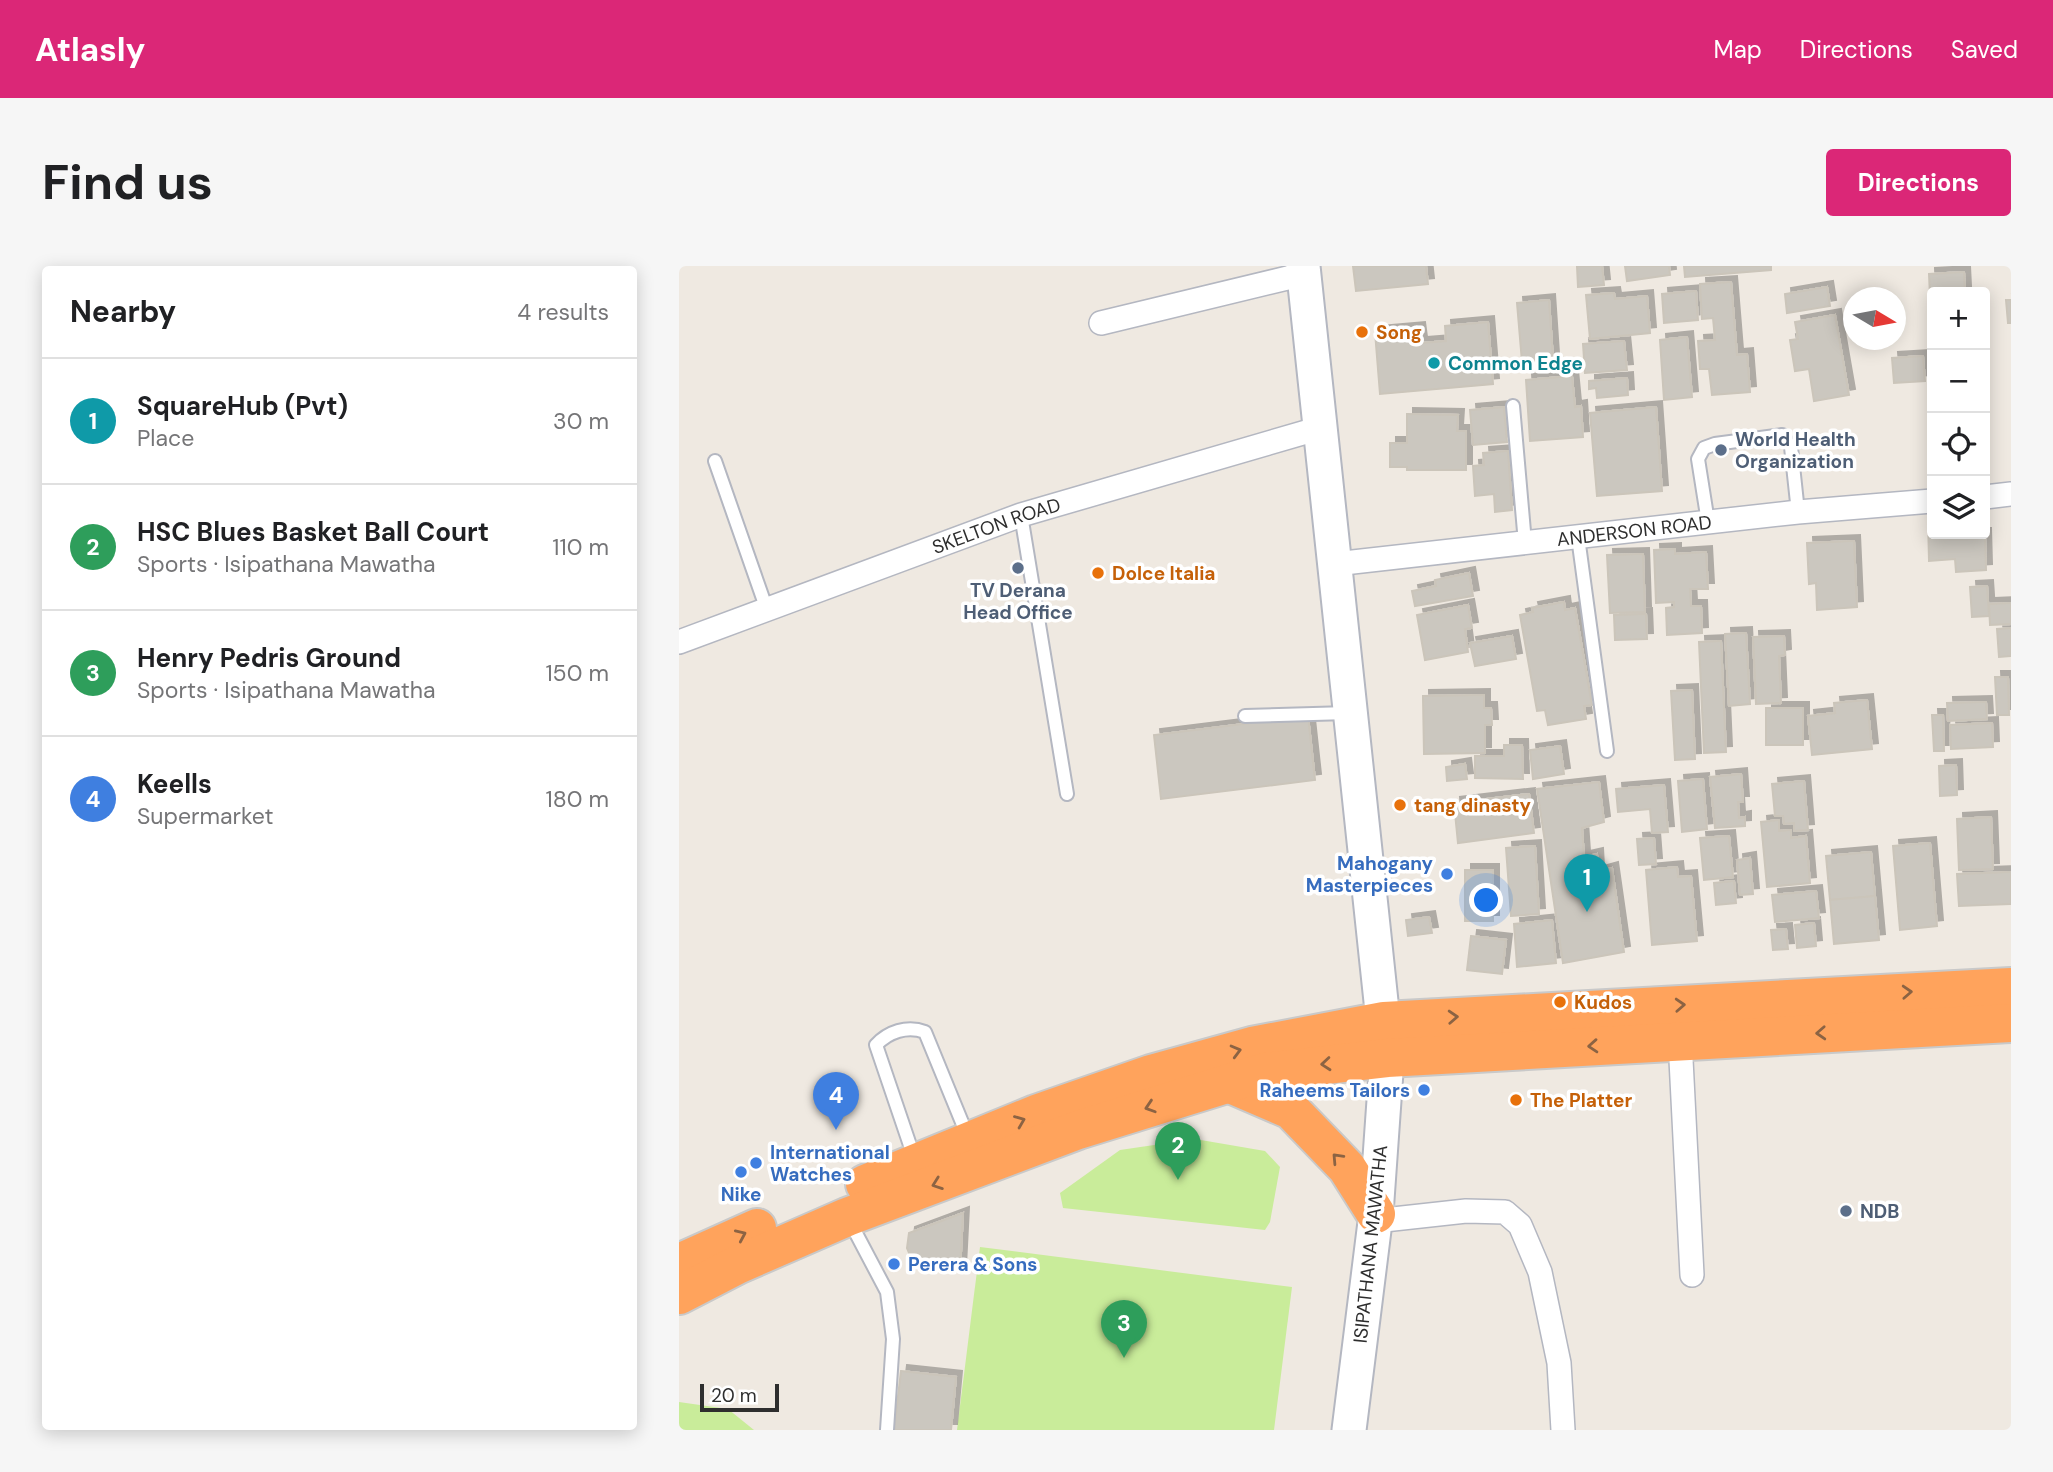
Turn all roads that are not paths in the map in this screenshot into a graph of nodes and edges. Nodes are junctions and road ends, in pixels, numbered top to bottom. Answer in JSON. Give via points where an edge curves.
{"nodes":[{"id":1,"x":1304,"y":270,"type":"edge"},
{"id":2,"x":1101,"y":323,"type":"dead end"},
{"id":3,"x":1513,"y":406,"type":"dead end"},
{"id":4,"x":1320,"y":428,"type":"junction"},
{"id":5,"x":715,"y":461,"type":"dead end"},
{"id":6,"x":2011,"y":494,"type":"edge"},
{"id":7,"x":1990,"y":496,"type":"edge"},
{"id":8,"x":1927,"y":501,"type":"edge"},
{"id":9,"x":1798,"y":512,"type":"junction"},
{"id":10,"x":1021,"y":515,"type":"junction"},
{"id":11,"x":1708,"y":522,"type":"junction"},
{"id":12,"x":1578,"y":537,"type":"junction"},
{"id":13,"x":1525,"y":543,"type":"junction"},
{"id":14,"x":1335,"y":564,"type":"junction"},
{"id":15,"x":767,"y":610,"type":"junction"},
{"id":16,"x":679,"y":642,"type":"edge"},
{"id":17,"x":1351,"y":713,"type":"junction"},
{"id":18,"x":1245,"y":716,"type":"dead end"},
{"id":19,"x":1607,"y":751,"type":"dead end"},
{"id":20,"x":1067,"y":793,"type":"dead end"},
{"id":21,"x":2011,"y":987,"type":"edge"},
{"id":22,"x":1384,"y":1021,"type":"junction"},
{"id":23,"x":2011,"y":1023,"type":"edge"},
{"id":24,"x":1680,"y":1040,"type":"junction"},
{"id":25,"x":1387,"y":1058,"type":"junction"},
{"id":26,"x":1226,"y":1082,"type":"junction"},
{"id":27,"x":970,"y":1141,"type":"junction"},
{"id":28,"x":916,"y":1163,"type":"junction"},
{"id":29,"x":847,"y":1217,"type":"junction"},
{"id":30,"x":1375,"y":1218,"type":"junction"},
{"id":31,"x":679,"y":1262,"type":"edge"},
{"id":32,"x":1692,"y":1275,"type":"dead end"},
{"id":33,"x":679,"y":1295,"type":"edge"},
{"id":34,"x":887,"y":1430,"type":"edge"},
{"id":35,"x":1349,"y":1430,"type":"edge"},
{"id":36,"x":1563,"y":1430,"type":"edge"}],
"edges":[{"from":1,"to":2,"type":"street"},
{"from":1,"to":4,"type":"main road","name":"ISIPATHANA MAWATHA"},
{"from":3,"to":13,"type":"lane"},
{"from":4,"to":10,"type":"street","name":"SKELTON ROAD"},
{"from":4,"to":14,"type":"main road","name":"ISIPATHANA MAWATHA"},
{"from":5,"to":15,"type":"lane"},
{"from":6,"to":7,"type":"street"},
{"from":8,"to":9,"type":"street","name":"ANDERSON ROAD"},
{"from":9,"to":11,"type":"street","name":"ANDERSON ROAD"},
{"from":9,"to":11,"type":"lane","via":[[1791,447],[1782,435],[1704,447],[1698,459]]},
{"from":10,"to":15,"type":"street","name":"SKELTON ROAD"},
{"from":10,"to":20,"type":"lane"},
{"from":11,"to":12,"type":"street","name":"ANDERSON ROAD"},
{"from":12,"to":13,"type":"street","name":"ANDERSON ROAD"},
{"from":12,"to":19,"type":"lane"},
{"from":13,"to":14,"type":"street","name":"ANDERSON ROAD"},
{"from":14,"to":17,"type":"main road","name":"ISIPATHANA MAWATHA"},
{"from":15,"to":16,"type":"street","name":"SKELTON ROAD"},
{"from":17,"to":18,"type":"lane"},
{"from":17,"to":22,"type":"main road","name":"ISIPATHANA MAWATHA"},
{"from":22,"to":21,"type":"highway","one_way":true},
{"from":22,"to":25,"type":"main road","name":"ISIPATHANA MAWATHA"},
{"from":27,"to":22,"type":"highway","one_way":true,"via":[[1151,1074],[1252,1046]]},
{"from":23,"to":24,"type":"highway","one_way":true},
{"from":24,"to":25,"type":"highway","one_way":true},
{"from":24,"to":32,"type":"street"},
{"from":25,"to":26,"type":"highway","one_way":true,"via":[[1265,1072]]},
{"from":25,"to":30,"type":"main road","name":"ISIPATHANA MAWATHA"},
{"from":26,"to":29,"type":"highway","one_way":true,"via":[[1077,1130]]},
{"from":30,"to":26,"type":"highway","one_way":true,"via":[[1347,1168],[1291,1110]]},
{"from":27,"to":28,"type":"highway"},
{"from":27,"to":28,"type":"lane","via":[[925,1032],[915,1028],[886,1035],[876,1045]]},
{"from":31,"to":28,"type":"highway","one_way":true},
{"from":29,"to":33,"type":"highway"},
{"from":29,"to":34,"type":"lane","via":[[887,1292],[893,1339]]},
{"from":30,"to":35,"type":"main road","name":"ISIPATHANA MAWATHA"},
{"from":30,"to":36,"type":"street","via":[[1505,1212],[1520,1225],[1540,1272],[1559,1363]]}]}
